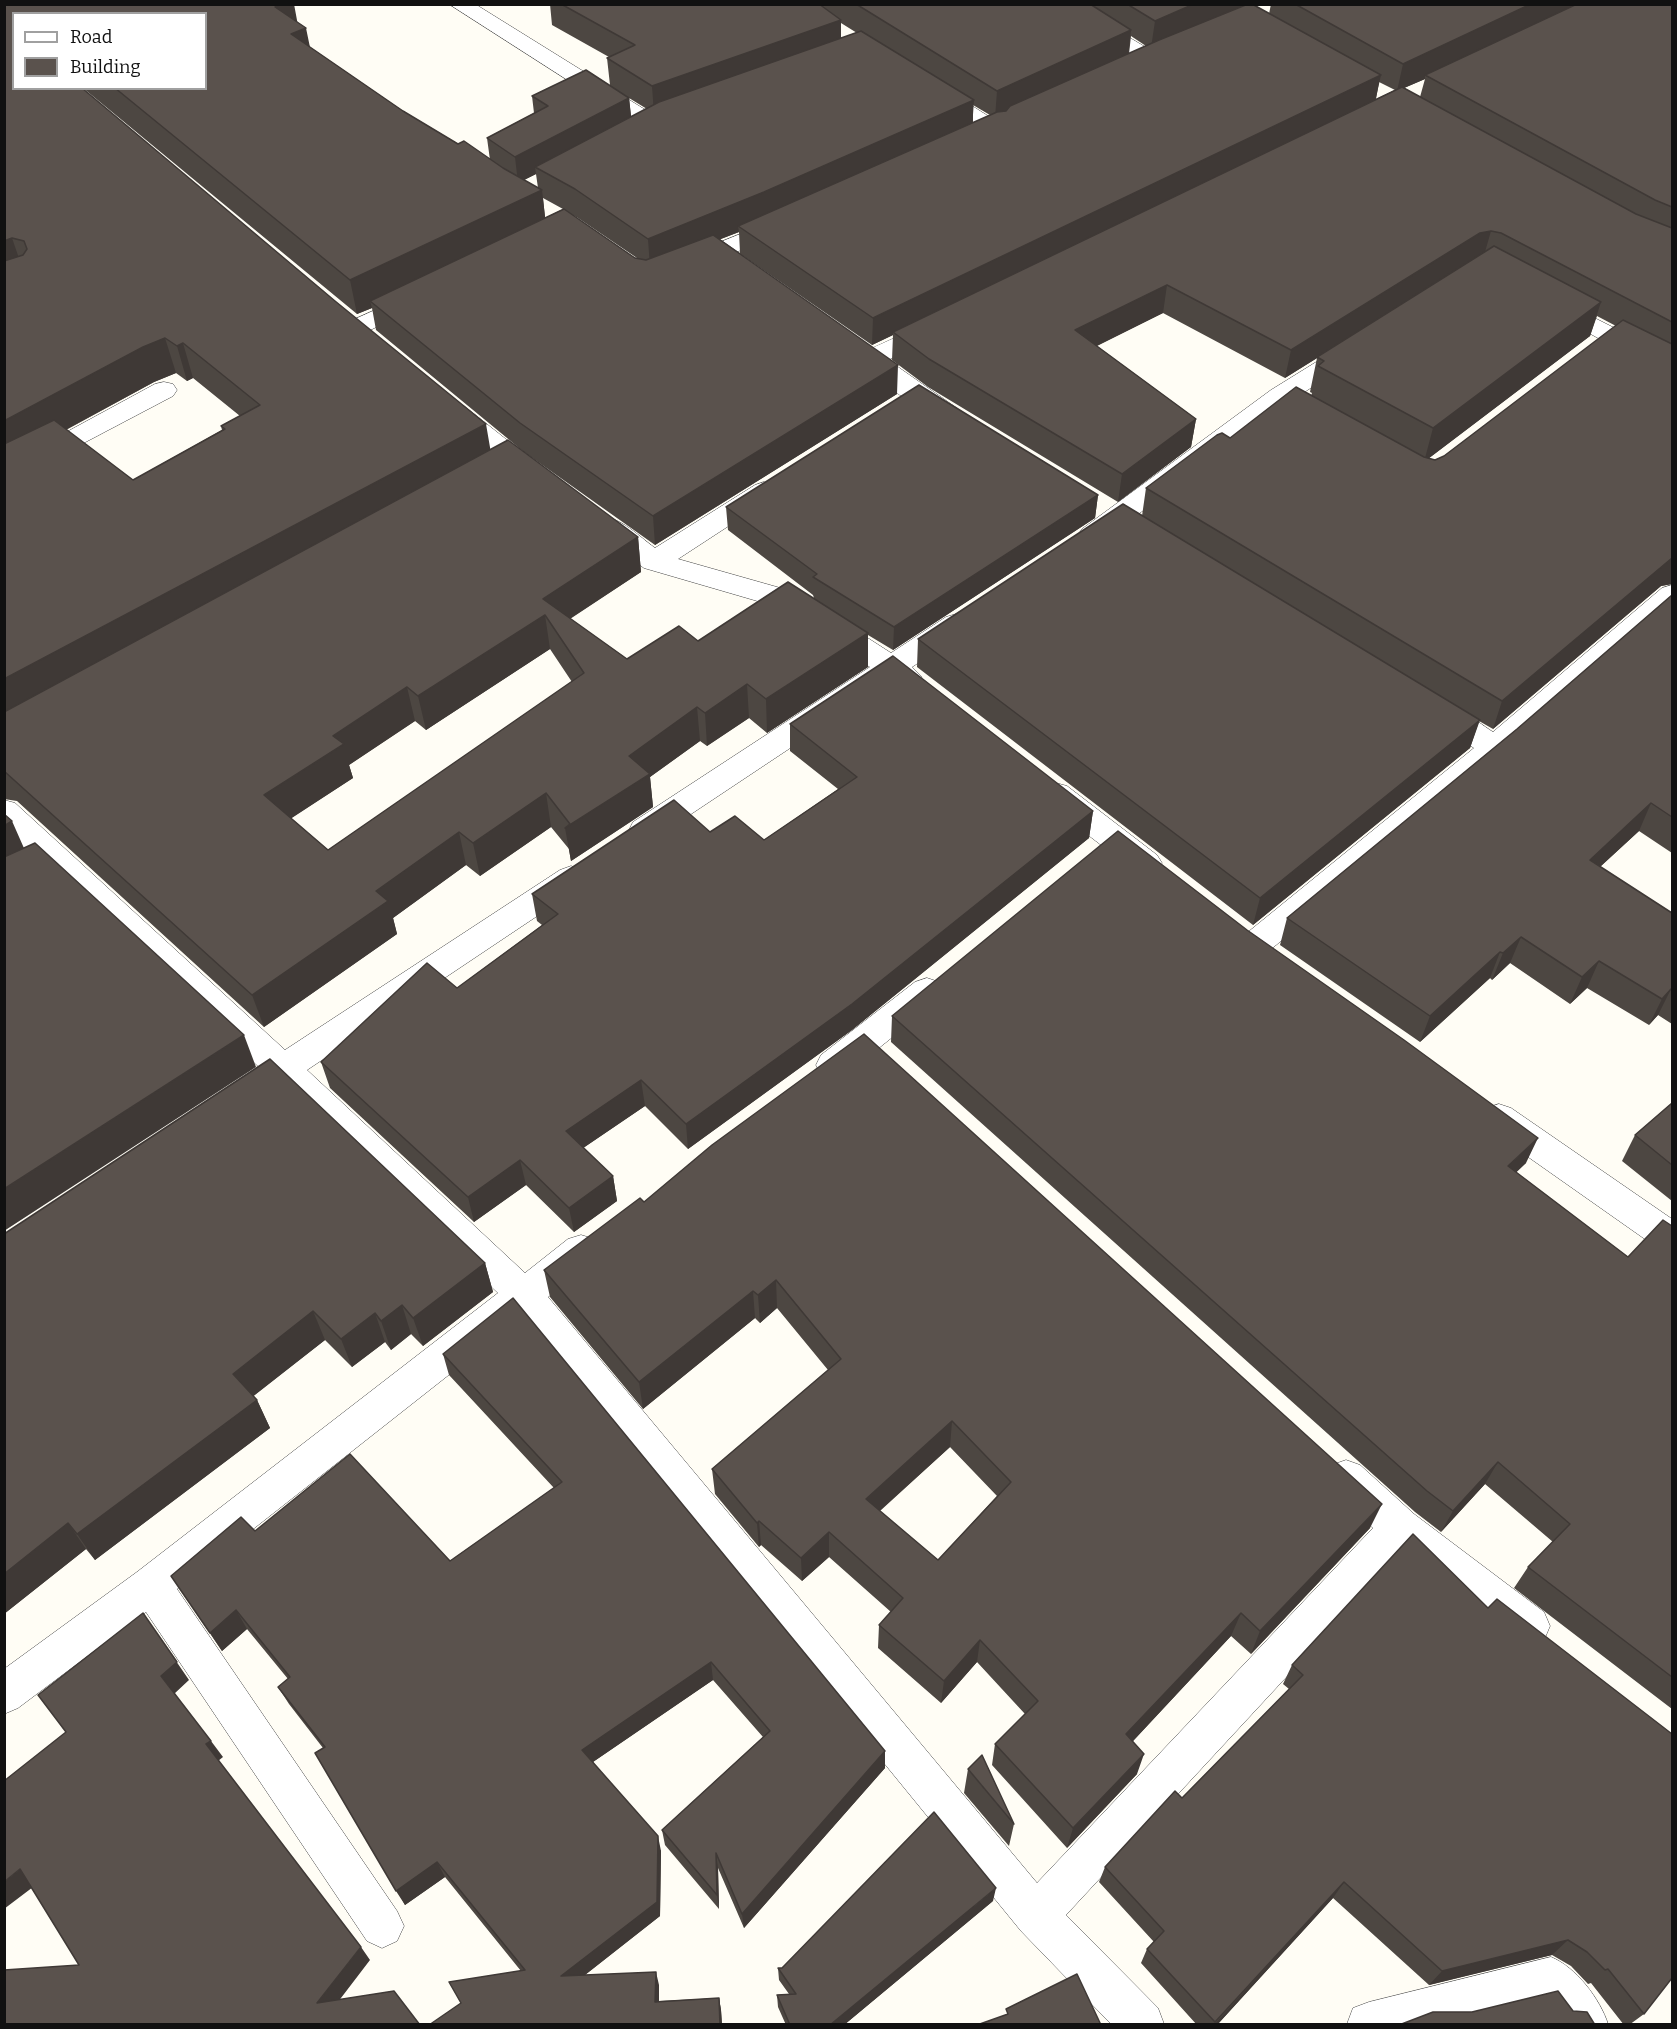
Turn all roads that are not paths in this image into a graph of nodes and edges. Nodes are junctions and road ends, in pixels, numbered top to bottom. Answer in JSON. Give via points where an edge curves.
{"nodes":[{"id":1,"x":459,"y":4,"type":"edge"},
{"id":2,"x":1057,"y":4,"type":"edge"},
{"id":3,"x":1171,"y":51,"type":"edge"},
{"id":4,"x":920,"y":84,"type":"edge"},
{"id":5,"x":674,"y":116,"type":"edge"},
{"id":6,"x":652,"y":124,"type":"junction"},
{"id":7,"x":631,"y":135,"type":"edge"},
{"id":8,"x":975,"y":140,"type":"edge"},
{"id":9,"x":804,"y":215,"type":"edge"},
{"id":10,"x":668,"y":272,"type":"edge"},
{"id":11,"x":429,"y":293,"type":"edge"},
{"id":12,"x":1536,"y":296,"type":"edge"},
{"id":13,"x":956,"y":317,"type":"edge"},
{"id":14,"x":822,"y":326,"type":"edge"},
{"id":15,"x":1377,"y":335,"type":"edge"},
{"id":16,"x":380,"y":351,"type":"edge"},
{"id":17,"x":870,"y":359,"type":"junction"},
{"id":18,"x":1672,"y":367,"type":"edge"},
{"id":19,"x":164,"y":390,"type":"dead end"},
{"id":20,"x":434,"y":394,"type":"edge"},
{"id":21,"x":968,"y":426,"type":"edge"},
{"id":22,"x":787,"y":476,"type":"edge"},
{"id":23,"x":4,"y":477,"type":"edge"},
{"id":24,"x":552,"y":488,"type":"edge"},
{"id":25,"x":582,"y":509,"type":"edge"},
{"id":26,"x":1069,"y":550,"type":"edge"},
{"id":27,"x":654,"y":561,"type":"junction"},
{"id":28,"x":1672,"y":595,"type":"edge"},
{"id":29,"x":980,"y":608,"type":"edge"},
{"id":30,"x":892,"y":666,"type":"junction"},
{"id":31,"x":929,"y":694,"type":"edge"},
{"id":32,"x":1417,"y":699,"type":"edge"},
{"id":33,"x":1495,"y":747,"type":"junction"},
{"id":34,"x":1031,"y":774,"type":"edge"},
{"id":35,"x":4,"y":811,"type":"edge"},
{"id":36,"x":1114,"y":838,"type":"junction"},
{"id":37,"x":623,"y":844,"type":"edge"},
{"id":38,"x":52,"y":857,"type":"junction"},
{"id":39,"x":1086,"y":861,"type":"edge"},
{"id":40,"x":593,"y":864,"type":"edge"},
{"id":41,"x":1170,"y":881,"type":"edge"},
{"id":42,"x":4,"y":885,"type":"edge"},
{"id":43,"x":1253,"y":945,"type":"edge"},
{"id":44,"x":948,"y":974,"type":"edge"},
{"id":45,"x":284,"y":1068,"type":"junction"},
{"id":46,"x":808,"y":1084,"type":"edge"},
{"id":47,"x":1477,"y":1102,"type":"edge"},
{"id":48,"x":224,"y":1108,"type":"edge"},
{"id":49,"x":608,"y":1231,"type":"edge"},
{"id":50,"x":1672,"y":1239,"type":"edge"},
{"id":51,"x":522,"y":1293,"type":"junction"},
{"id":52,"x":1321,"y":1456,"type":"edge"},
{"id":53,"x":1400,"y":1527,"type":"junction"},
{"id":54,"x":151,"y":1586,"type":"junction"},
{"id":55,"x":1560,"y":1649,"type":"edge"},
{"id":56,"x":4,"y":1694,"type":"edge"},
{"id":57,"x":1036,"y":1916,"type":"junction"},
{"id":58,"x":382,"y":1926,"type":"dead end"},
{"id":59,"x":1142,"y":2025,"type":"edge"},
{"id":60,"x":1369,"y":2025,"type":"edge"},
{"id":61,"x":1586,"y":2025,"type":"edge"}],
"edges":[{"from":1,"to":6,"type":"street"},
{"from":2,"to":3,"type":"street","via":[[1139,64]]},
{"from":4,"to":8,"type":"street","via":[[1006,126]]},
{"from":5,"to":6,"type":"street"},
{"from":6,"to":7,"type":"street"},
{"from":9,"to":10,"type":"street","via":[[728,259]]},
{"from":11,"to":16,"type":"street","via":[[344,322]]},
{"from":12,"to":18,"type":"street","via":[[1601,342]]},
{"from":13,"to":17,"type":"street"},
{"from":14,"to":17,"type":"street"},
{"from":15,"to":26,"type":"street","via":[[1290,402]]},
{"from":17,"to":21,"type":"street","via":[[908,402]]},
{"from":19,"to":23,"type":"street"},
{"from":20,"to":24,"type":"street","via":[[503,465]]},
{"from":22,"to":27,"type":"street"},
{"from":25,"to":27,"type":"street"},
{"from":27,"to":30,"type":"street","via":[[788,600]]},
{"from":28,"to":33,"type":"street"},
{"from":29,"to":30,"type":"street"},
{"from":30,"to":31,"type":"street"},
{"from":30,"to":37,"type":"street"},
{"from":32,"to":33,"type":"street"},
{"from":33,"to":43,"type":"street"},
{"from":34,"to":36,"type":"street"},
{"from":35,"to":38,"type":"street"},
{"from":36,"to":39,"type":"street"},
{"from":36,"to":41,"type":"street"},
{"from":38,"to":42,"type":"street"},
{"from":38,"to":45,"type":"street"},
{"from":40,"to":45,"type":"street"},
{"from":44,"to":46,"type":"street","via":[[878,1054]]},
{"from":45,"to":48,"type":"street"},
{"from":45,"to":51,"type":"street"},
{"from":47,"to":50,"type":"street"},
{"from":49,"to":51,"type":"street"},
{"from":51,"to":54,"type":"street"},
{"from":51,"to":57,"type":"street"},
{"from":52,"to":53,"type":"street"},
{"from":53,"to":55,"type":"street"},
{"from":53,"to":57,"type":"street"},
{"from":54,"to":56,"type":"street"},
{"from":54,"to":58,"type":"street"},
{"from":57,"to":59,"type":"street"},
{"from":60,"to":61,"type":"street","via":[[1551,1979]]}]}
